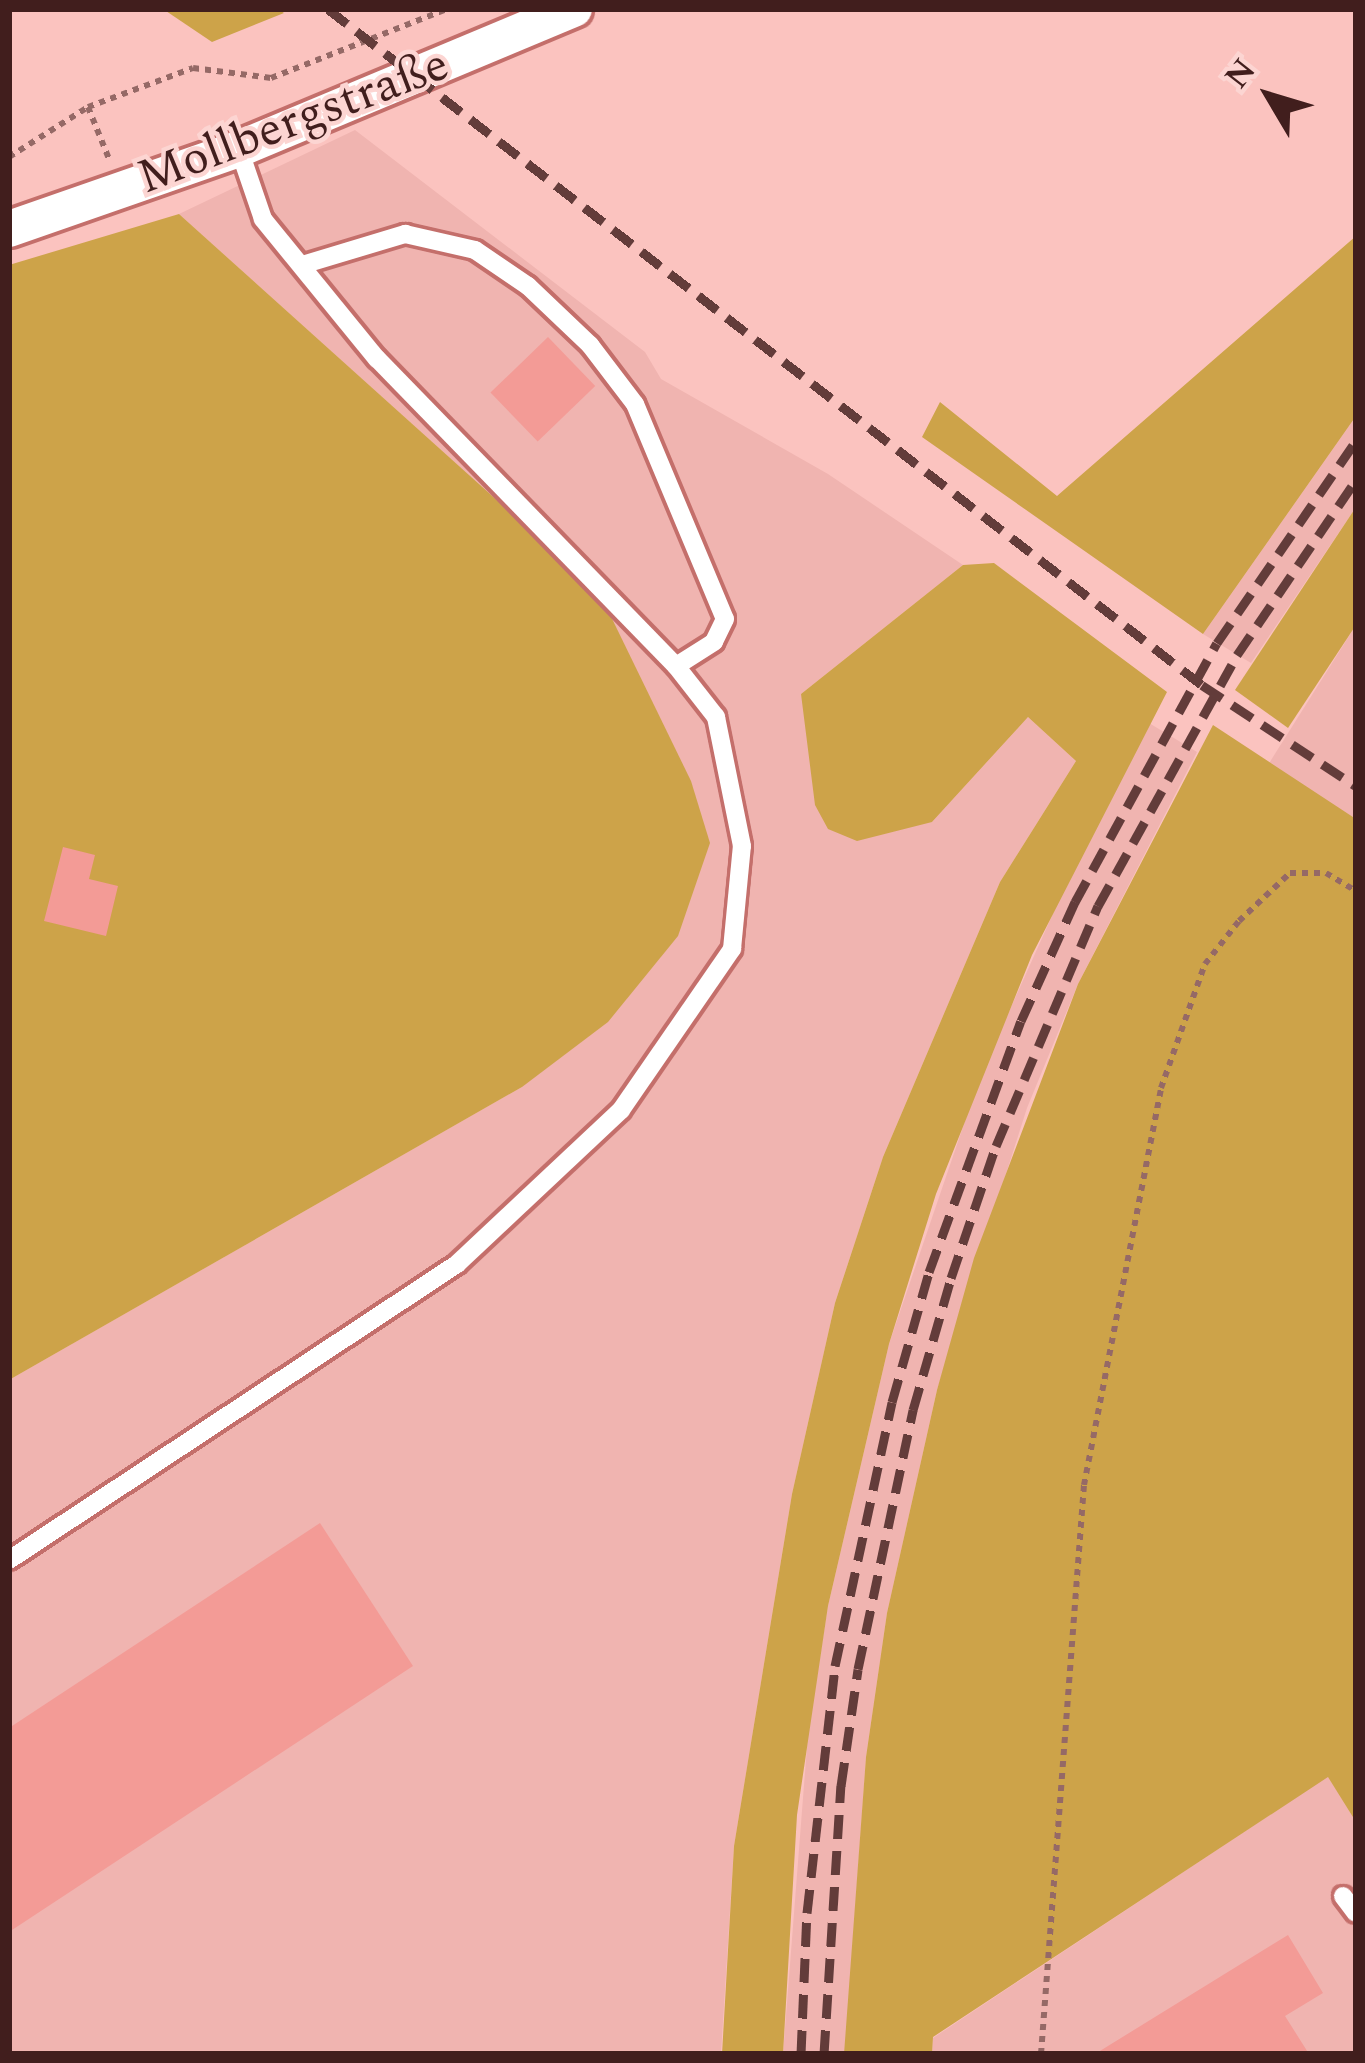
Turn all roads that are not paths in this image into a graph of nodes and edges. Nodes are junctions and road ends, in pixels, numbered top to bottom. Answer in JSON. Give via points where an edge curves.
{"nodes":[{"id":1,"x":574,"y":9,"type":"edge"},
{"id":2,"x":239,"y":149,"type":"junction"},
{"id":3,"x":9,"y":229,"type":"edge"},
{"id":4,"x":302,"y":265,"type":"junction"},
{"id":5,"x":676,"y":666,"type":"junction"},
{"id":6,"x":9,"y":1560,"type":"edge"},
{"id":7,"x":1343,"y":1897,"type":"dead end"},
{"id":8,"x":1356,"y":1913,"type":"edge"}],
"edges":[{"from":1,"to":2,"type":"street","name":"Mollbergstraße"},
{"from":2,"to":3,"type":"street","name":"Mollbergstraße"},
{"from":2,"to":4,"type":"lane","via":[[262,219]]},
{"from":4,"to":5,"type":"lane","via":[[377,359]]},
{"from":4,"to":5,"type":"lane","via":[[405,234],[475,250],[528,286],[590,345],[655,445],[725,619],[714,642]]},
{"from":5,"to":6,"type":"lane","via":[[716,717],[742,846],[732,950],[621,1110],[457,1264]]},
{"from":7,"to":8,"type":"lane"}]}
